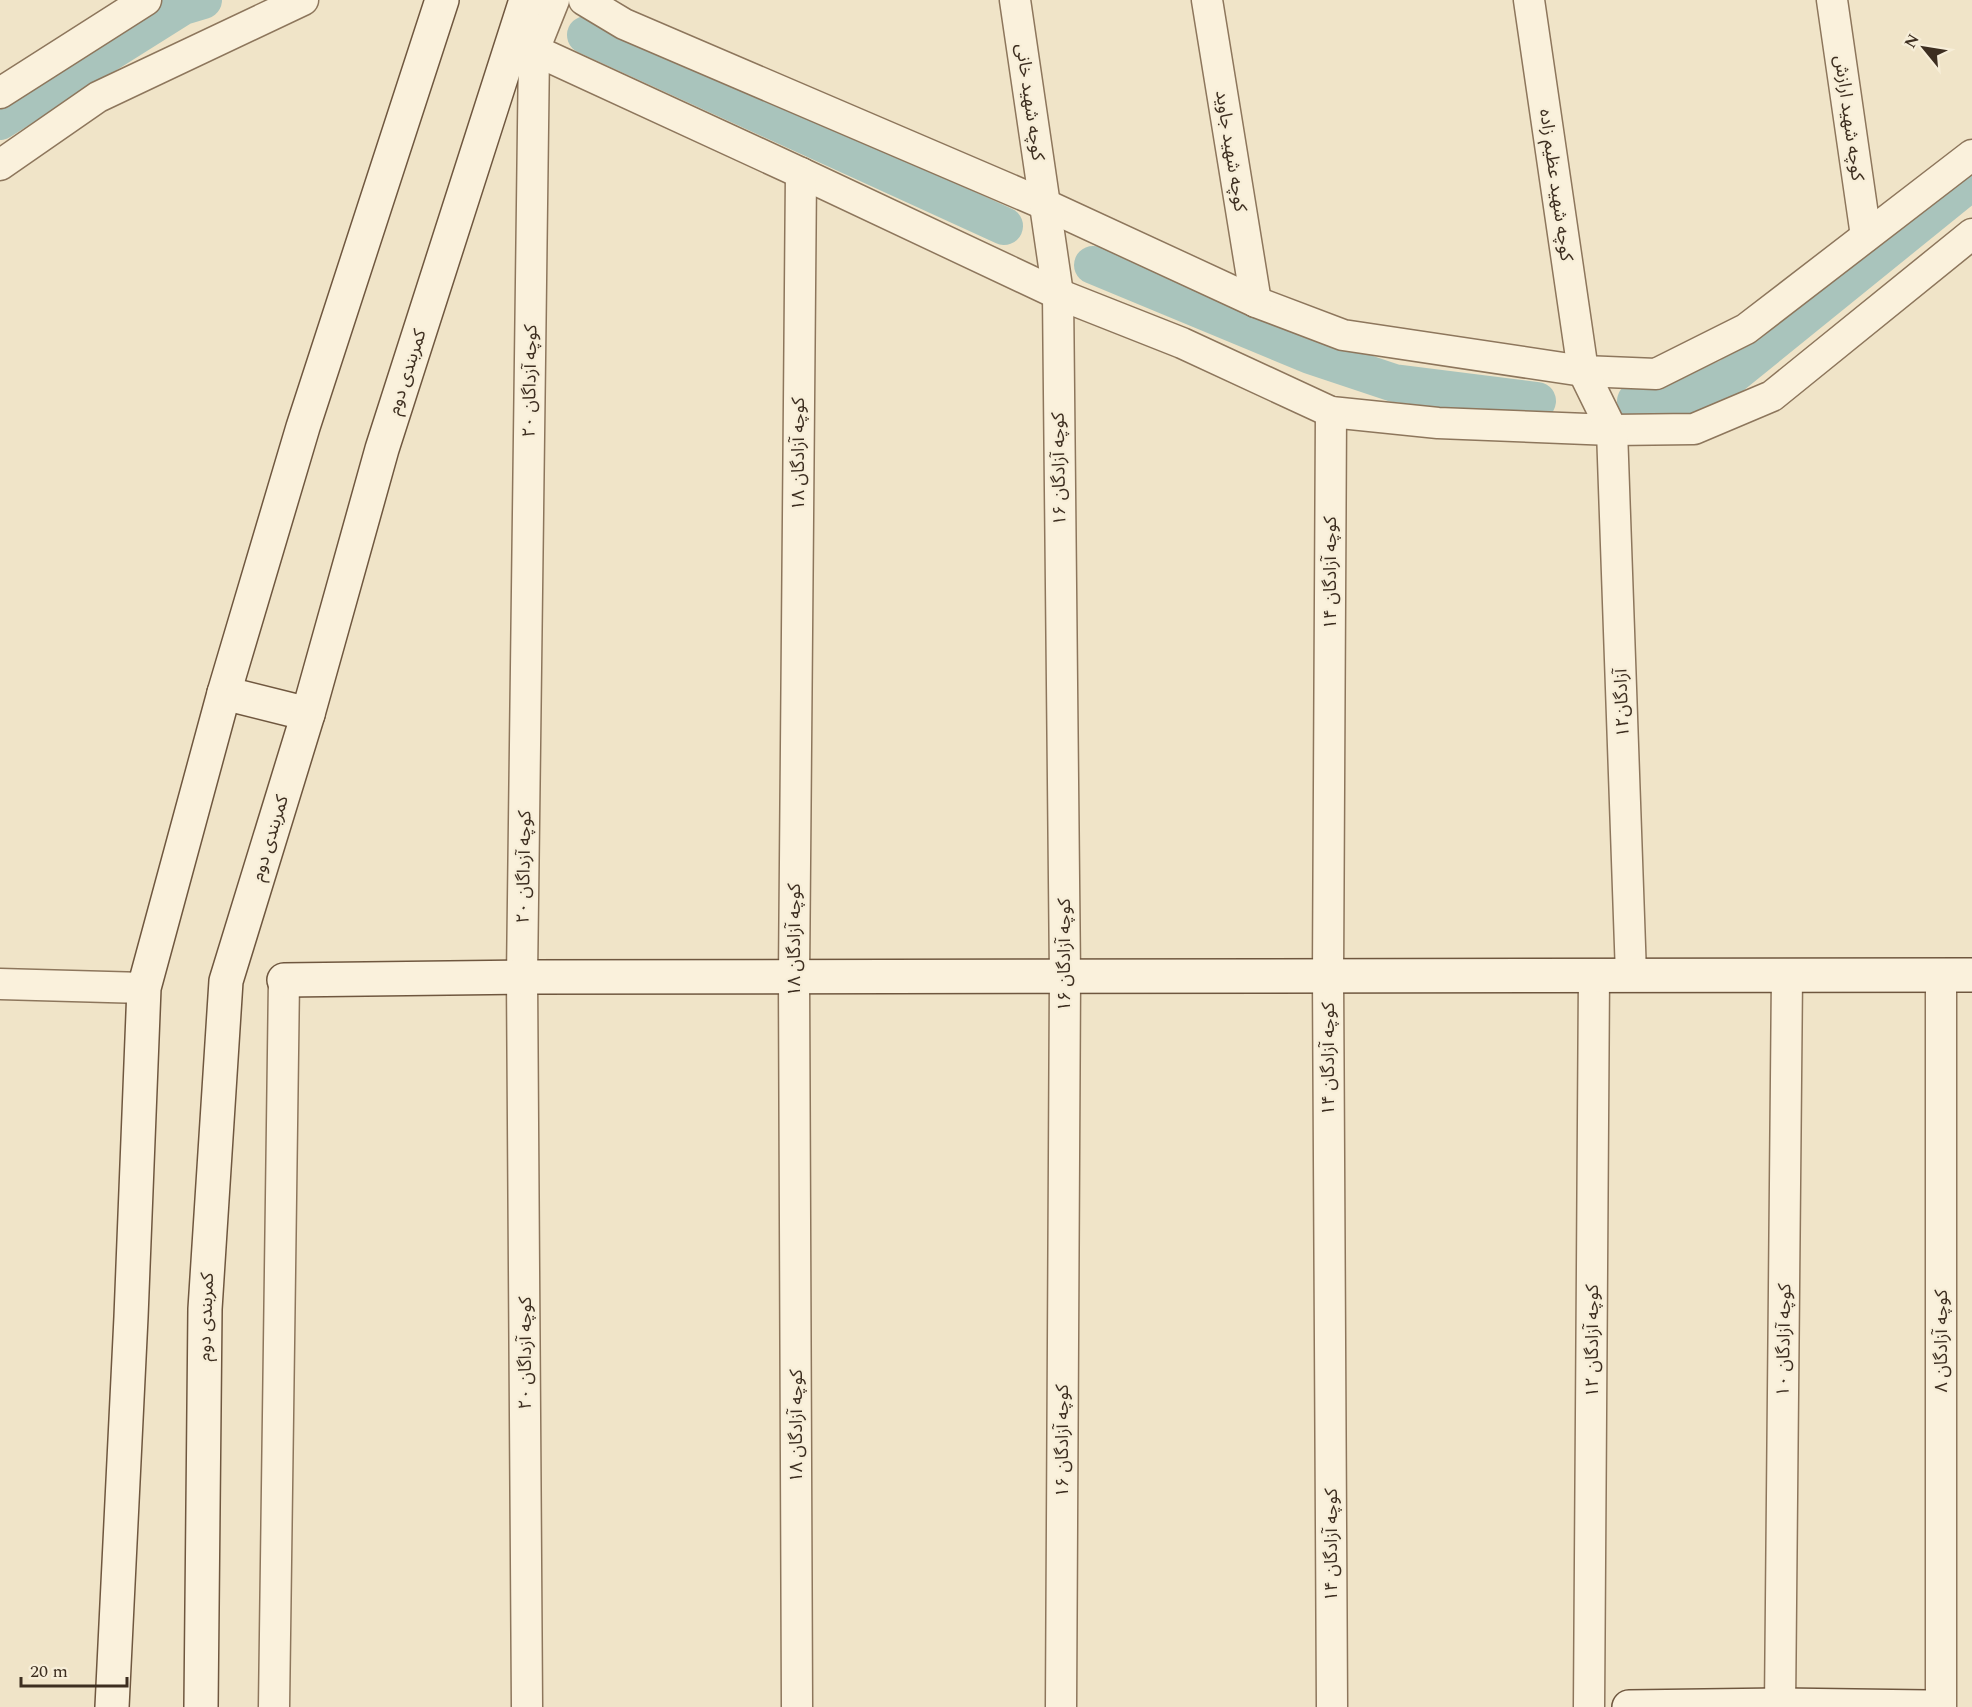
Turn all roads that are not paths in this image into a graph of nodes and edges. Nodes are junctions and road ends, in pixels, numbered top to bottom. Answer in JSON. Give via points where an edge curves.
{"nodes":[{"id":1,"x":146,"y":0,"type":"edge"},
{"id":2,"x":303,"y":0,"type":"edge"},
{"id":3,"x":442,"y":0,"type":"edge"},
{"id":4,"x":526,"y":0,"type":"edge"},
{"id":5,"x":554,"y":0,"type":"edge"},
{"id":6,"x":584,"y":0,"type":"edge"},
{"id":7,"x":1015,"y":0,"type":"edge"},
{"id":8,"x":1207,"y":0,"type":"edge"},
{"id":9,"x":1528,"y":0,"type":"edge"},
{"id":10,"x":1832,"y":0,"type":"edge"},
{"id":11,"x":524,"y":44,"type":"junction"},
{"id":12,"x":0,"y":93,"type":"edge"},
{"id":13,"x":1972,"y":155,"type":"edge"},
{"id":14,"x":0,"y":165,"type":"edge"},
{"id":15,"x":801,"y":173,"type":"junction"},
{"id":16,"x":1044,"y":204,"type":"junction"},
{"id":17,"x":1972,"y":234,"type":"edge"},
{"id":18,"x":1866,"y":236,"type":"junction"},
{"id":19,"x":1058,"y":294,"type":"junction"},
{"id":20,"x":1256,"y":302,"type":"junction"},
{"id":21,"x":1583,"y":371,"type":"junction"},
{"id":22,"x":1331,"y":411,"type":"junction"},
{"id":23,"x":1612,"y":430,"type":"junction"},
{"id":24,"x":224,"y":693,"type":"junction"},
{"id":25,"x":308,"y":714,"type":"junction"},
{"id":26,"x":1328,"y":975,"type":"junction"},
{"id":27,"x":1594,"y":975,"type":"junction"},
{"id":28,"x":1631,"y":975,"type":"junction"},
{"id":29,"x":1787,"y":975,"type":"junction"},
{"id":30,"x":1957,"y":975,"type":"edge"},
{"id":31,"x":1065,"y":976,"type":"junction"},
{"id":32,"x":522,"y":977,"type":"junction"},
{"id":33,"x":794,"y":977,"type":"junction"},
{"id":34,"x":284,"y":980,"type":"joint"},
{"id":35,"x":0,"y":984,"type":"edge"},
{"id":36,"x":144,"y":988,"type":"junction"},
{"id":37,"x":1781,"y":1706,"type":"edge"},
{"id":38,"x":112,"y":1707,"type":"edge"},
{"id":39,"x":201,"y":1707,"type":"edge"},
{"id":40,"x":274,"y":1707,"type":"edge"},
{"id":41,"x":527,"y":1707,"type":"edge"},
{"id":42,"x":797,"y":1707,"type":"edge"},
{"id":43,"x":1061,"y":1707,"type":"edge"},
{"id":44,"x":1332,"y":1707,"type":"edge"},
{"id":45,"x":1589,"y":1707,"type":"edge"},
{"id":46,"x":1629,"y":1707,"type":"edge"},
{"id":47,"x":1928,"y":1707,"type":"edge"},
{"id":48,"x":1941,"y":1707,"type":"edge"}],
"edges":[{"from":1,"to":12,"type":"street"},
{"from":2,"to":14,"type":"street","via":[[98,97]]},
{"from":3,"to":24,"type":"main road","via":[[303,427]]},
{"from":4,"to":11,"type":"main road","name":"کمربندی دوم"},
{"from":5,"to":11,"type":"street"},
{"from":6,"to":16,"type":"street","via":[[624,24]]},
{"from":7,"to":16,"type":"street","name":"کوچه شهید خانی"},
{"from":8,"to":20,"type":"street","name":"کوچه شهید جاوید"},
{"from":9,"to":21,"type":"street","name":"کوچه شهید عظیم زاده"},
{"from":10,"to":18,"type":"street","name":"کوچه شهید ارازش"},
{"from":11,"to":15,"type":"street"},
{"from":11,"to":25,"type":"main road","name":"کمربندی دوم","via":[[382,449]]},
{"from":11,"to":32,"type":"street","name":"کوچه آزداگان ۲۰"},
{"from":13,"to":18,"type":"street"},
{"from":15,"to":19,"type":"street"},
{"from":15,"to":33,"type":"street","name":"کوچه آزادگان ۱۸"},
{"from":16,"to":19,"type":"street","name":"کوچه آزادگان ۱۶"},
{"from":16,"to":20,"type":"street"},
{"from":17,"to":23,"type":"street","via":[[1772,396],[1694,429]]},
{"from":18,"to":21,"type":"street","via":[[1746,329],[1656,374]]},
{"from":19,"to":22,"type":"street","via":[[1182,343]]},
{"from":19,"to":31,"type":"street","name":"کوچه آزادگان ۱۶"},
{"from":20,"to":21,"type":"street","via":[[1343,334]]},
{"from":21,"to":23,"type":"street","name":"کوچه شهید عظیم زاده"},
{"from":22,"to":23,"type":"street","via":[[1438,423]]},
{"from":22,"to":26,"type":"street","name":"کوچه آزادگان ۱۴"},
{"from":23,"to":28,"type":"street","name":"۱۲آزادگان"},
{"from":24,"to":25,"type":"main road"},
{"from":24,"to":36,"type":"main road"},
{"from":25,"to":39,"type":"main road","name":"کمربندی دوم","via":[[226,981],[205,1309]]},
{"from":26,"to":27,"type":"main road"},
{"from":26,"to":31,"type":"main road"},
{"from":26,"to":44,"type":"street","name":"کوچه آزادگان ۱۴"},
{"from":27,"to":28,"type":"main road"},
{"from":27,"to":45,"type":"street","name":"کوچه آزادگان ۱۲"},
{"from":28,"to":29,"type":"main road"},
{"from":29,"to":30,"type":"main road"},
{"from":29,"to":37,"type":"street","name":"کوچه آزادگان ۱۰"},
{"from":30,"to":48,"type":"street","name":"کوچه آزادگان ۸"},
{"from":31,"to":33,"type":"main road"},
{"from":31,"to":43,"type":"street","name":"کوچه آزادگان ۱۶"},
{"from":32,"to":33,"type":"main road"},
{"from":32,"to":34,"type":"main road"},
{"from":32,"to":41,"type":"street","name":"کوچه آزداگان ۲۰"},
{"from":33,"to":42,"type":"street","name":"کوچه آزادگان ۱۸"},
{"from":34,"to":40,"type":"street"},
{"from":35,"to":36,"type":"street"},
{"from":36,"to":38,"type":"main road"},
{"from":37,"to":46,"type":"main road"},
{"from":37,"to":47,"type":"main road"}]}
